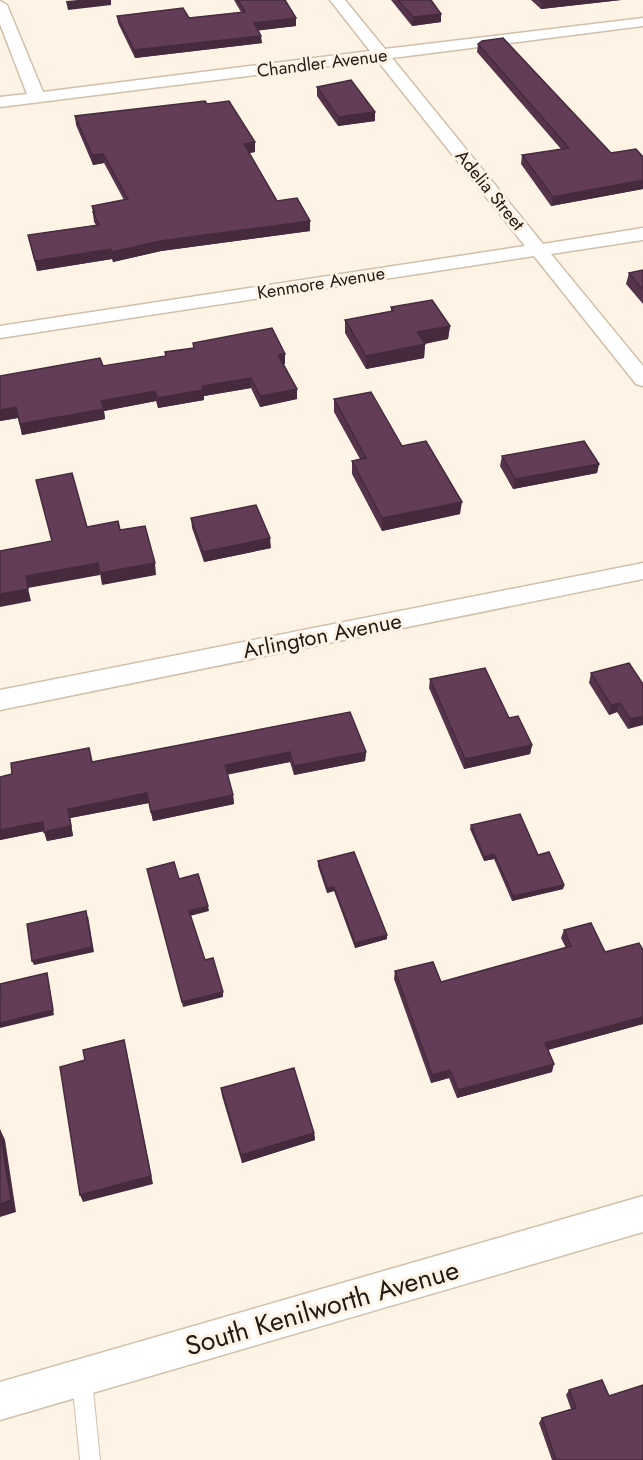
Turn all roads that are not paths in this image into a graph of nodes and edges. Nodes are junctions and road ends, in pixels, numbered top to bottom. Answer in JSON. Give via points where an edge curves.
{"nodes":[{"id":1,"x":337,"y":0,"type":"edge"},
{"id":2,"x":0,"y":4,"type":"edge"},
{"id":3,"x":643,"y":22,"type":"edge"},
{"id":4,"x":382,"y":56,"type":"junction"},
{"id":5,"x":37,"y":98,"type":"junction"},
{"id":6,"x":0,"y":102,"type":"edge"},
{"id":7,"x":643,"y":234,"type":"edge"},
{"id":8,"x":538,"y":250,"type":"junction"},
{"id":9,"x":0,"y":332,"type":"edge"},
{"id":10,"x":643,"y":380,"type":"edge"},
{"id":11,"x":643,"y":571,"type":"edge"},
{"id":12,"x":0,"y":700,"type":"edge"},
{"id":13,"x":643,"y":1214,"type":"edge"},
{"id":14,"x":82,"y":1378,"type":"junction"},
{"id":15,"x":0,"y":1401,"type":"edge"},
{"id":16,"x":90,"y":1460,"type":"edge"}],
"edges":[{"from":1,"to":4,"type":"street","name":"Adelia Street"},
{"from":2,"to":5,"type":"street"},
{"from":3,"to":4,"type":"street","name":"Chandler Avenue"},
{"from":4,"to":5,"type":"street","name":"Chandler Avenue"},
{"from":4,"to":8,"type":"street","name":"Adelia Street"},
{"from":5,"to":6,"type":"street","name":"Chandler Avenue"},
{"from":7,"to":8,"type":"street","name":"Kenmore Avenue"},
{"from":8,"to":9,"type":"street","name":"Kenmore Avenue"},
{"from":8,"to":10,"type":"street","name":"Adelia Street"},
{"from":11,"to":12,"type":"street","name":"Arlington Avenue"},
{"from":13,"to":14,"type":"street","name":"South Kenilworth Avenue"},
{"from":14,"to":15,"type":"street","name":"South Kenilworth Avenue"},
{"from":14,"to":16,"type":"lane"}]}
